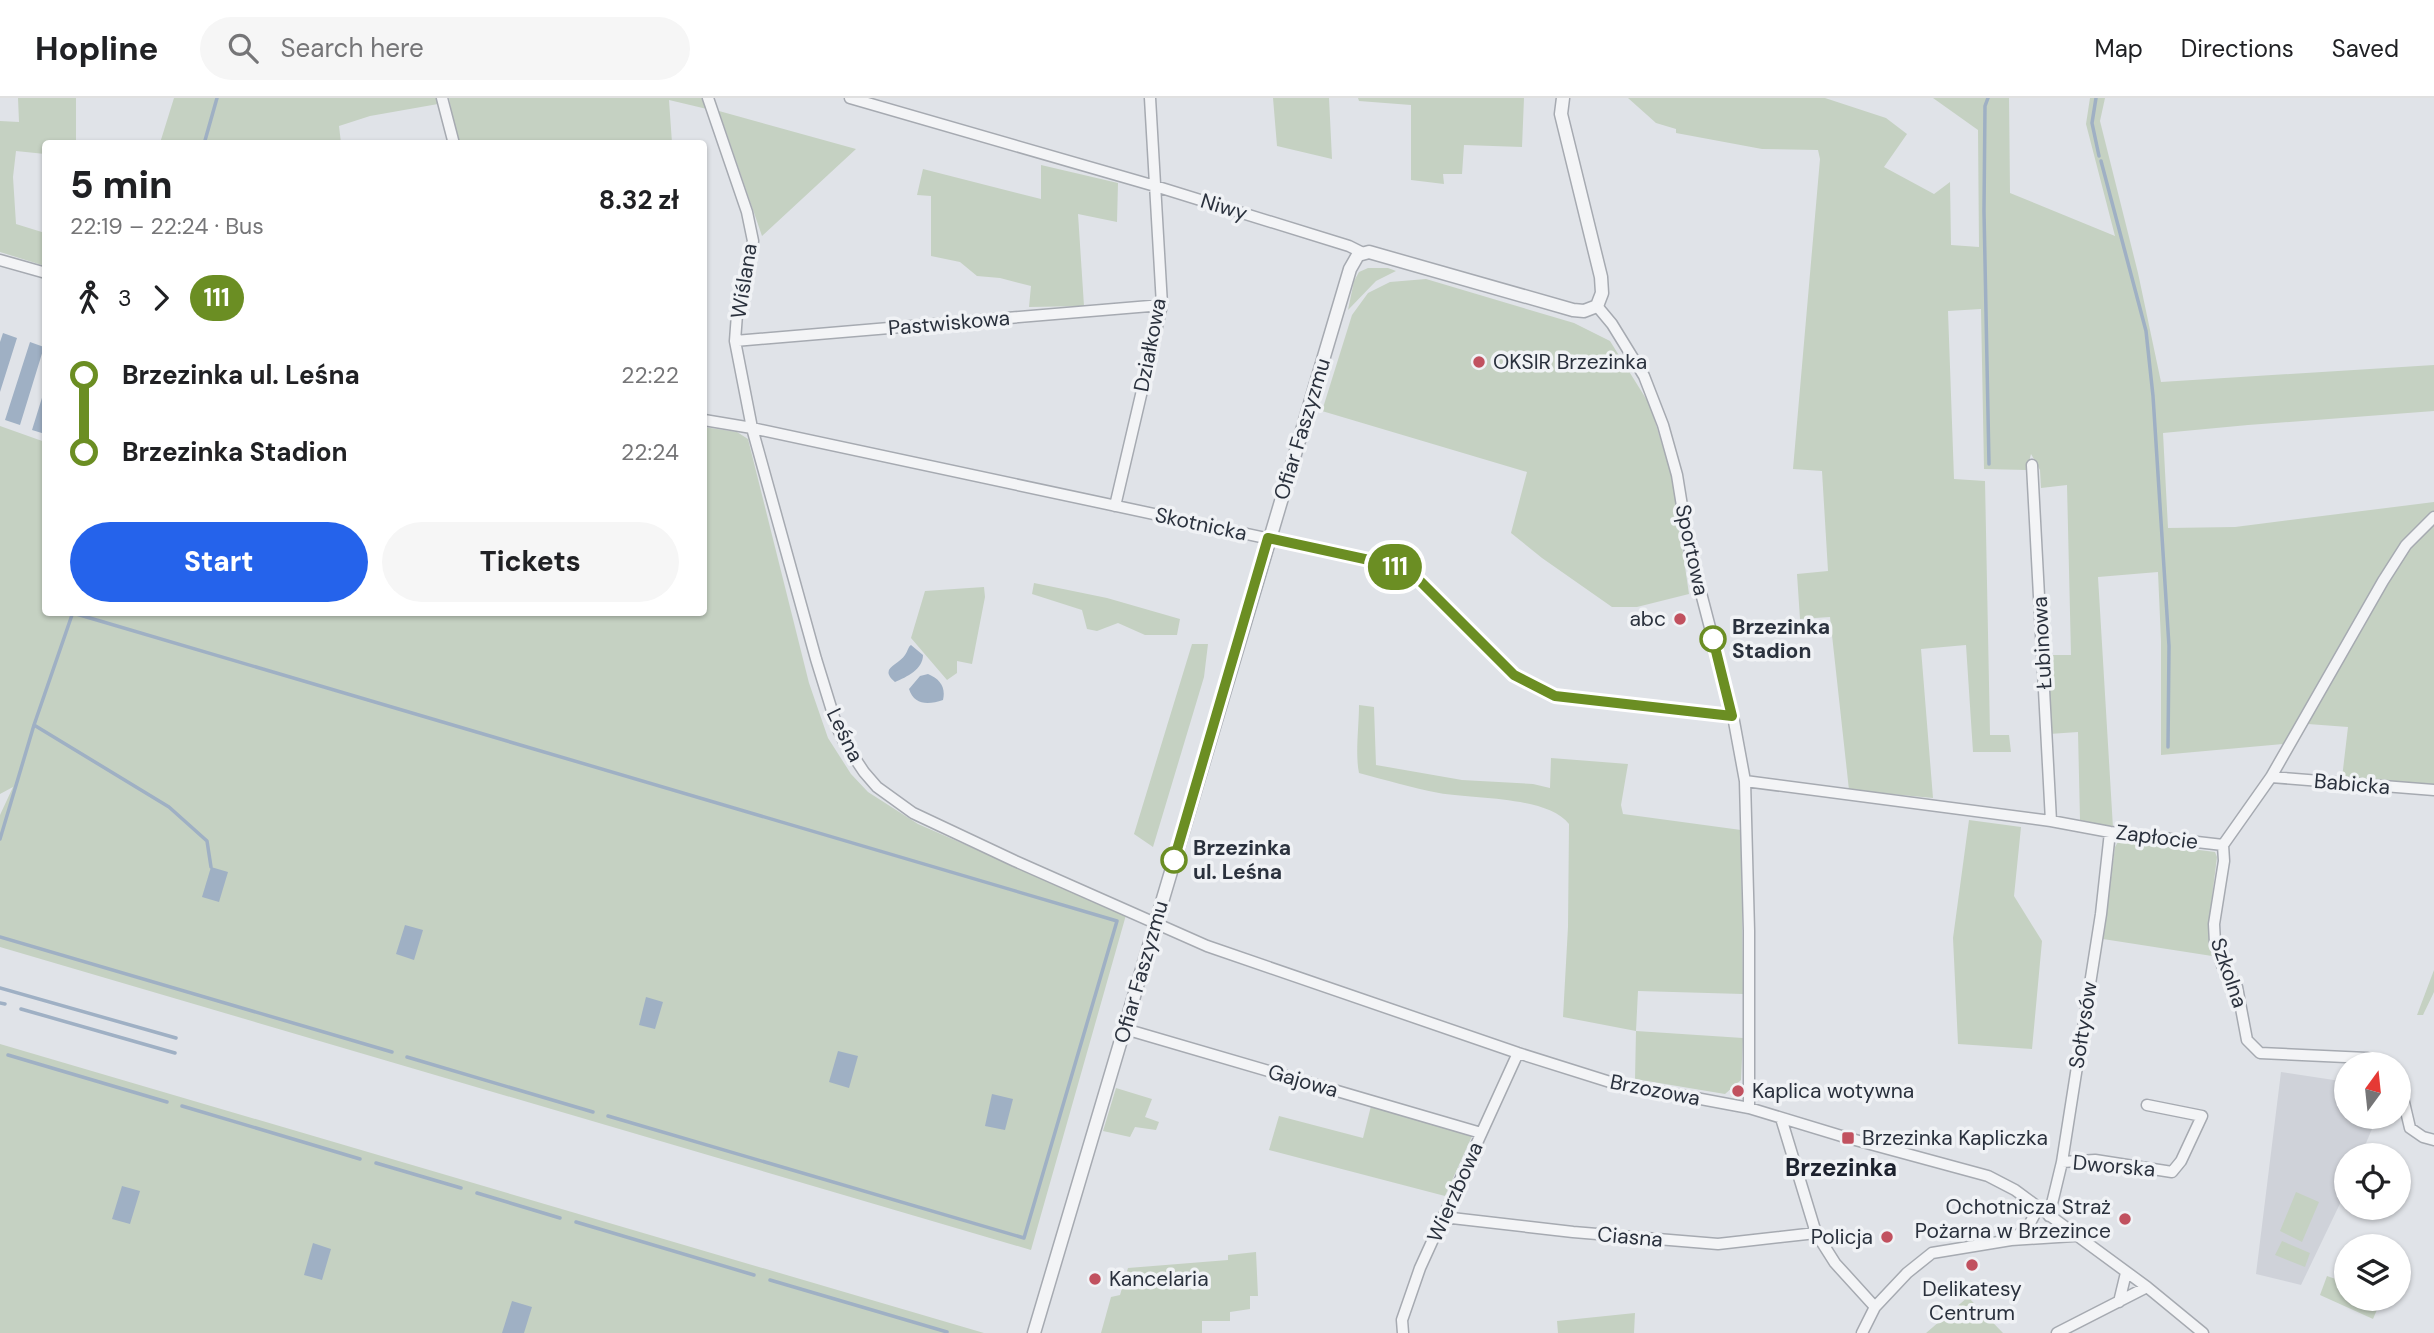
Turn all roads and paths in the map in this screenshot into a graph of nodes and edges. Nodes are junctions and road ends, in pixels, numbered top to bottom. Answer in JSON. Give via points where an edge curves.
{"nodes":[{"id":1,"x":442,"y":98,"type":"edge"},
{"id":2,"x":708,"y":98,"type":"edge"},
{"id":3,"x":850,"y":98,"type":"edge"},
{"id":4,"x":1150,"y":98,"type":"edge"},
{"id":5,"x":1563,"y":98,"type":"edge"},
{"id":6,"x":453,"y":140,"type":"edge"},
{"id":7,"x":1155,"y":186,"type":"junction"},
{"id":8,"x":1361,"y":252,"type":"junction"},
{"id":9,"x":0,"y":260,"type":"edge"},
{"id":10,"x":42,"y":272,"type":"edge"},
{"id":11,"x":1162,"y":305,"type":"junction"},
{"id":12,"x":1597,"y":306,"type":"junction"},
{"id":13,"x":736,"y":341,"type":"junction"},
{"id":14,"x":707,"y":420,"type":"edge"},
{"id":15,"x":752,"y":428,"type":"junction"},
{"id":16,"x":2032,"y":465,"type":"dead end"},
{"id":17,"x":1115,"y":506,"type":"junction"},
{"id":18,"x":2434,"y":517,"type":"edge"},
{"id":19,"x":1268,"y":538,"type":"junction"},
{"id":20,"x":1732,"y":716,"type":"junction"},
{"id":21,"x":2271,"y":777,"type":"junction"},
{"id":22,"x":1745,"y":781,"type":"junction"},
{"id":23,"x":2434,"y":790,"type":"edge"},
{"id":24,"x":2051,"y":821,"type":"junction"},
{"id":25,"x":2110,"y":832,"type":"junction"},
{"id":26,"x":2223,"y":845,"type":"junction"},
{"id":27,"x":1156,"y":922,"type":"junction"},
{"id":28,"x":1125,"y":1029,"type":"junction"},
{"id":29,"x":1518,"y":1054,"type":"junction"},
{"id":30,"x":2334,"y":1056,"type":"edge"},
{"id":31,"x":2147,"y":1105,"type":"dead end"},
{"id":32,"x":1749,"y":1108,"type":"junction"},
{"id":33,"x":1782,"y":1118,"type":"junction"},
{"id":34,"x":2411,"y":1129,"type":"edge"},
{"id":35,"x":1481,"y":1133,"type":"junction"},
{"id":36,"x":2434,"y":1140,"type":"edge"},
{"id":37,"x":2062,"y":1161,"type":"junction"},
{"id":38,"x":2038,"y":1208,"type":"junction"},
{"id":39,"x":2049,"y":1216,"type":"junction"},
{"id":40,"x":1443,"y":1217,"type":"junction"},
{"id":41,"x":1816,"y":1233,"type":"junction"},
{"id":42,"x":2074,"y":1236,"type":"junction"},
{"id":43,"x":2011,"y":1240,"type":"junction"},
{"id":44,"x":2126,"y":1273,"type":"junction"},
{"id":45,"x":2147,"y":1287,"type":"junction"},
{"id":46,"x":2119,"y":1301,"type":"junction"},
{"id":47,"x":1875,"y":1307,"type":"junction"},
{"id":48,"x":1034,"y":1333,"type":"edge"},
{"id":49,"x":1403,"y":1333,"type":"edge"},
{"id":50,"x":1862,"y":1333,"type":"edge"},
{"id":51,"x":2057,"y":1333,"type":"edge"},
{"id":52,"x":2203,"y":1333,"type":"edge"}],
"edges":[{"from":1,"to":6,"type":"street"},
{"from":2,"to":13,"type":"street","name":"Wiślana","via":[[753,241],[737,314]]},
{"from":3,"to":7,"type":"street","name":"Niwy"},
{"from":4,"to":7,"type":"street","name":"Działkowa"},
{"from":5,"to":12,"type":"street","via":[[1562,114],[1601,277]]},
{"from":7,"to":8,"type":"street","name":"Niwy"},
{"from":7,"to":11,"type":"street","name":"Działkowa"},
{"from":8,"to":12,"type":"street","name":"Niwy","via":[[1573,310]]},
{"from":8,"to":19,"type":"street","name":"Ofiar Faszyzmu","via":[[1350,269]]},
{"from":9,"to":10,"type":"street"},
{"from":11,"to":13,"type":"street","name":"Pastwiskowa"},
{"from":11,"to":17,"type":"street","name":"Działkowa"},
{"from":12,"to":20,"type":"street","name":"Sportowa","via":[[1644,376],[1663,425]]},
{"from":13,"to":15,"type":"street","name":"Wiślana"},
{"from":14,"to":15,"type":"street"},
{"from":15,"to":17,"type":"street","name":"Skotnicka"},
{"from":15,"to":27,"type":"street","name":"Leśna","via":[[827,697],[844,742],[864,772],[913,813]]},
{"from":16,"to":24,"type":"street","name":"Łubinowa"},
{"from":17,"to":19,"type":"street","name":"Skotnicka"},
{"from":18,"to":21,"type":"street","name":"Zapłocie","via":[[2406,545],[2383,580]]},
{"from":19,"to":20,"type":"street","name":"Skotnicka","via":[[1392,565],[1420,581],[1514,675],[1555,696]]},
{"from":19,"to":27,"type":"street","name":"Ofiar Faszyzmu"},
{"from":20,"to":22,"type":"street","name":"Sportowa"},
{"from":21,"to":23,"type":"street","name":"Babicka"},
{"from":21,"to":26,"type":"street","name":"Zapłocie"},
{"from":22,"to":24,"type":"street","name":"Zapłocie"},
{"from":22,"to":32,"type":"street","name":"Sportowa"},
{"from":24,"to":25,"type":"street","name":"Zapłocie"},
{"from":25,"to":26,"type":"street","name":"Zapłocie"},
{"from":25,"to":37,"type":"street","name":"Sołtysów"},
{"from":26,"to":30,"type":"street","name":"Szkolna","via":[[2215,943],[2222,965],[2237,987],[2247,1040],[2260,1053]]},
{"from":27,"to":28,"type":"street","name":"Ofiar Faszyzmu"},
{"from":27,"to":29,"type":"street","name":"Brzozowa","via":[[1207,946]]},
{"from":28,"to":35,"type":"street","name":"Gajowa"},
{"from":28,"to":48,"type":"street","name":"Ofiar Faszyzmu"},
{"from":29,"to":32,"type":"street","name":"Brzozowa","via":[[1610,1082]]},
{"from":29,"to":35,"type":"street","name":"Wierzbowa"},
{"from":31,"to":37,"type":"street","name":"Dworska","via":[[2202,1116],[2172,1172],[2095,1160]]},
{"from":32,"to":33,"type":"street","name":"Brzozowa"},
{"from":33,"to":38,"type":"street","name":"Brzozowa","via":[[1988,1176]]},
{"from":33,"to":41,"type":"street"},
{"from":34,"to":36,"type":"street"},
{"from":35,"to":40,"type":"street","name":"Wierzbowa"},
{"from":37,"to":39,"type":"street","name":"Sołtysów"},
{"from":38,"to":39,"type":"street","name":"Brzozowa"},
{"from":38,"to":43,"type":"street","via":[[2028,1227]]},
{"from":39,"to":42,"type":"street","name":"Brzozowa"},
{"from":40,"to":41,"type":"street","name":"Ciasna","via":[[1718,1244]]},
{"from":40,"to":49,"type":"street","name":"Wierzbowa","via":[[1420,1268],[1402,1321]]},
{"from":41,"to":47,"type":"street","via":[[1835,1263]]},
{"from":42,"to":43,"type":"street"},
{"from":42,"to":44,"type":"street","name":"Brzozowa"},
{"from":43,"to":47,"type":"street","via":[[1932,1253]]},
{"from":44,"to":45,"type":"street","name":"Brzozowa"},
{"from":44,"to":46,"type":"street"},
{"from":45,"to":46,"type":"street"},
{"from":45,"to":52,"type":"street","name":"Brzozowa"},
{"from":46,"to":51,"type":"street"},
{"from":47,"to":50,"type":"street"}]}
